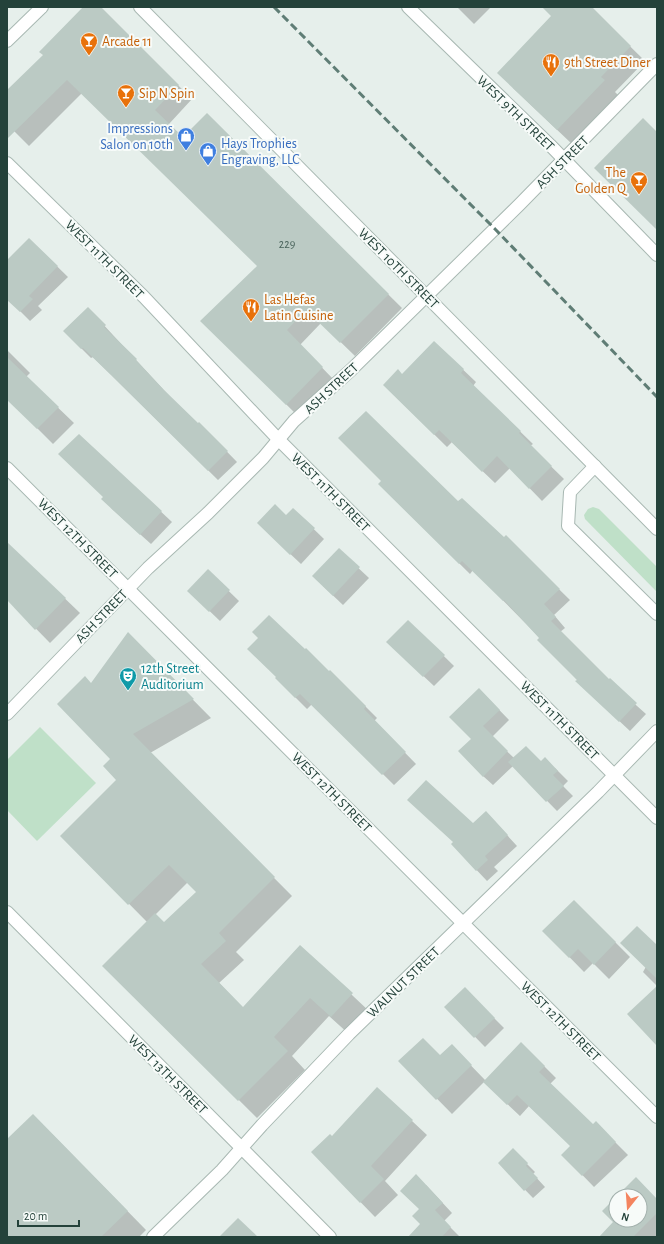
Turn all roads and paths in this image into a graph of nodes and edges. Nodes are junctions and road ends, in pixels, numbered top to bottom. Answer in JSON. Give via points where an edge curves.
{"nodes":[{"id":1,"x":42,"y":7,"type":"edge"},
{"id":2,"x":140,"y":7,"type":"edge"},
{"id":3,"x":408,"y":7,"type":"edge"},
{"id":4,"x":7,"y":41,"type":"edge"},
{"id":5,"x":657,"y":64,"type":"edge"},
{"id":6,"x":564,"y":160,"type":"junction"},
{"id":7,"x":7,"y":163,"type":"edge"},
{"id":8,"x":657,"y":255,"type":"edge"},
{"id":9,"x":427,"y":296,"type":"junction"},
{"id":10,"x":278,"y":439,"type":"junction"},
{"id":11,"x":595,"y":466,"type":"junction"},
{"id":12,"x":7,"y":468,"type":"edge"},
{"id":13,"x":657,"y":529,"type":"edge"},
{"id":14,"x":128,"y":588,"type":"junction"},
{"id":15,"x":657,"y":614,"type":"edge"},
{"id":16,"x":7,"y":714,"type":"edge"},
{"id":17,"x":657,"y":731,"type":"edge"},
{"id":18,"x":614,"y":776,"type":"junction"},
{"id":19,"x":657,"y":818,"type":"edge"},
{"id":20,"x":7,"y":912,"type":"edge"},
{"id":21,"x":463,"y":924,"type":"junction"},
{"id":22,"x":657,"y":1117,"type":"edge"},
{"id":23,"x":240,"y":1148,"type":"junction"},
{"id":24,"x":153,"y":1237,"type":"edge"},
{"id":25,"x":330,"y":1237,"type":"edge"}],
"edges":[{"from":1,"to":4,"type":"street"},
{"from":2,"to":9,"type":"street","name":"WEST 10TH STREET"},
{"from":3,"to":6,"type":"street","name":"WEST 9TH STREET"},
{"from":5,"to":6,"type":"street","name":"ASH STREET"},
{"from":6,"to":8,"type":"street","name":"WEST 9TH STREET"},
{"from":6,"to":9,"type":"street","name":"ASH STREET"},
{"from":7,"to":10,"type":"street","name":"WEST 11TH STREET","via":[[144,297]]},
{"from":9,"to":10,"type":"street","name":"ASH STREET"},
{"from":9,"to":11,"type":"street","name":"WEST 10TH STREET"},
{"from":10,"to":14,"type":"street","name":"ASH STREET","via":[[208,513]]},
{"from":10,"to":18,"type":"street","name":"WEST 11TH STREET"},
{"from":11,"to":13,"type":"street","name":"WEST 10TH STREET"},
{"from":11,"to":15,"type":"street","via":[[570,492],[568,526]]},
{"from":12,"to":14,"type":"street","name":"WEST 12TH STREET"},
{"from":14,"to":16,"type":"street","name":"ASH STREET"},
{"from":14,"to":21,"type":"street","name":"WEST 12TH STREET"},
{"from":17,"to":18,"type":"street","name":"WALNUT STREET"},
{"from":18,"to":19,"type":"street","name":"WEST 11TH STREET"},
{"from":18,"to":21,"type":"street","name":"WALNUT STREET"},
{"from":20,"to":23,"type":"street","name":"WEST 13TH STREET"},
{"from":21,"to":22,"type":"street","name":"WEST 12TH STREET"},
{"from":21,"to":23,"type":"street","name":"WALNUT STREET","via":[[349,1034]]},
{"from":23,"to":24,"type":"street","name":"WALNUT STREET","via":[[222,1170]]},
{"from":23,"to":25,"type":"street","name":"WEST 13TH STREET"}]}
